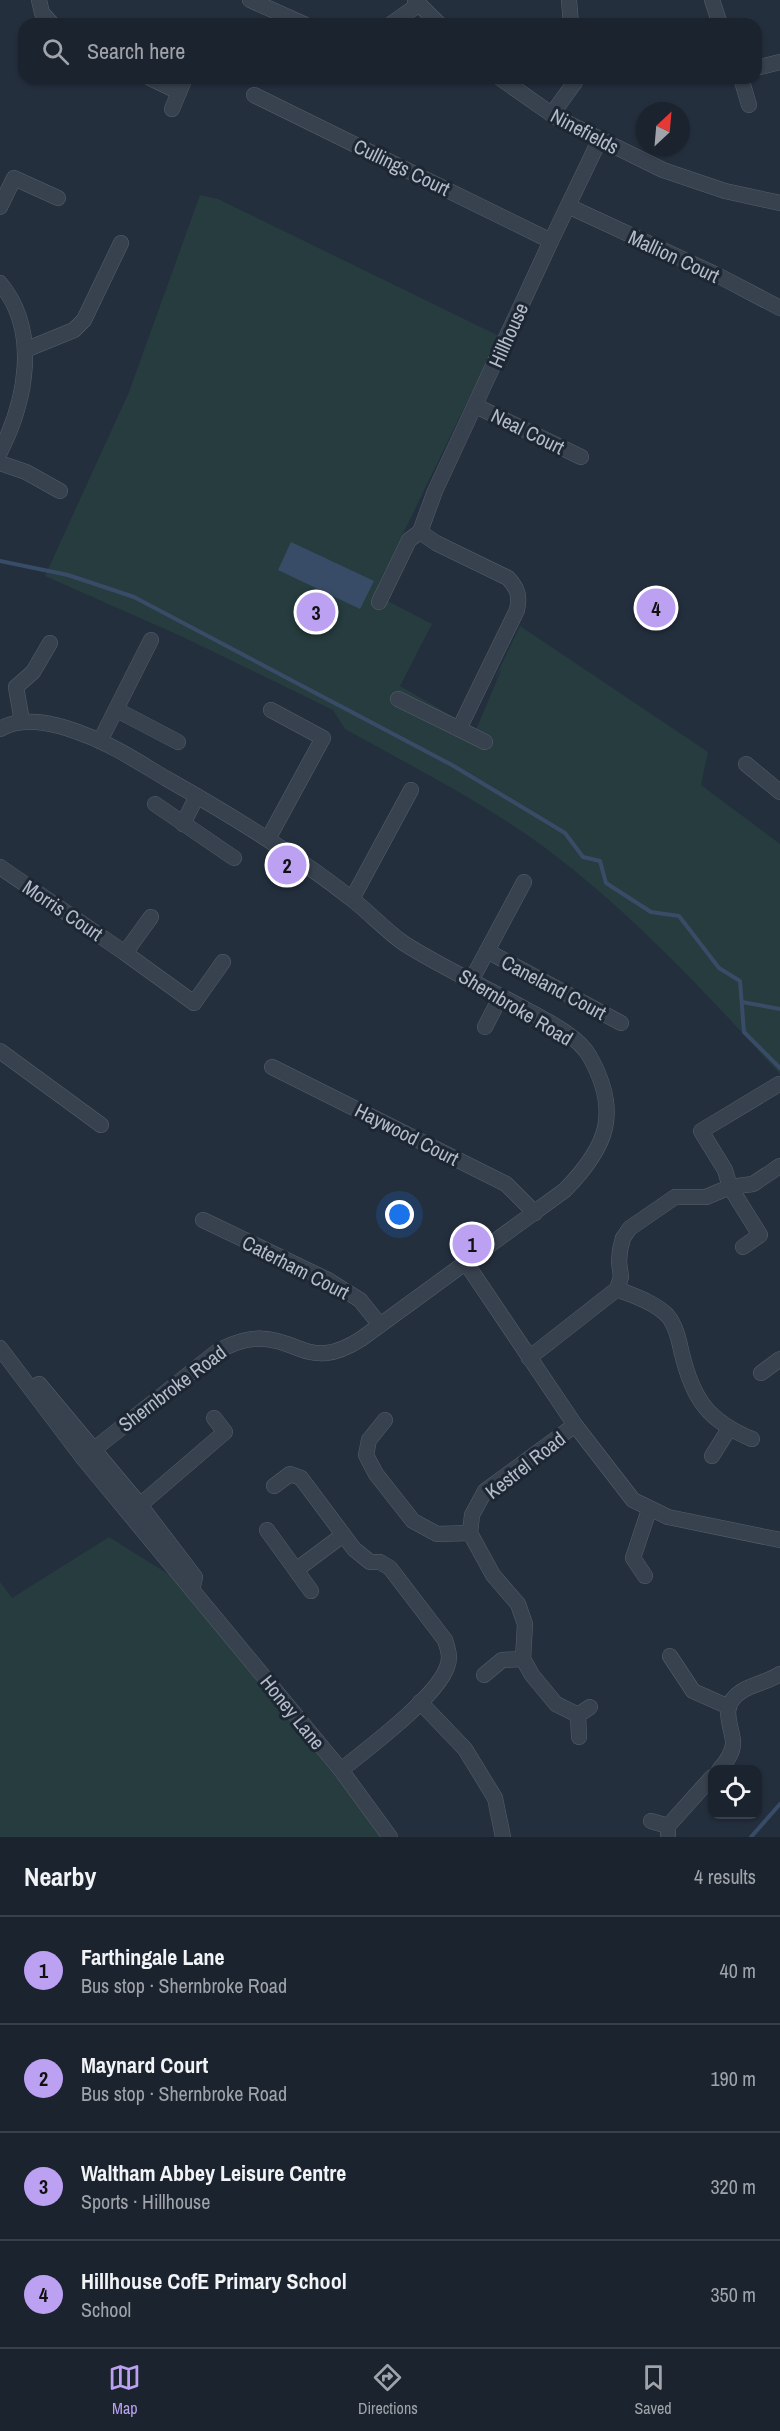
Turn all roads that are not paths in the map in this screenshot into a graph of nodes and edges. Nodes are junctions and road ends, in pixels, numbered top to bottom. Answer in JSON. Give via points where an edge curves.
{"nodes":[{"id":1,"x":39,"y":0,"type":"edge"},
{"id":2,"x":250,"y":0,"type":"edge"},
{"id":3,"x":570,"y":0,"type":"edge"},
{"id":4,"x":712,"y":0,"type":"edge"},
{"id":5,"x":416,"y":3,"type":"edge"},
{"id":6,"x":47,"y":18,"type":"edge"},
{"id":7,"x":290,"y":18,"type":"edge"},
{"id":8,"x":398,"y":18,"type":"edge"},
{"id":9,"x":432,"y":18,"type":"edge"},
{"id":10,"x":571,"y":18,"type":"edge"},
{"id":11,"x":718,"y":18,"type":"edge"},
{"id":12,"x":780,"y":62,"type":"edge"},
{"id":13,"x":762,"y":66,"type":"edge"},
{"id":14,"x":509,"y":84,"type":"edge"},
{"id":15,"x":574,"y":84,"type":"edge"},
{"id":16,"x":743,"y":84,"type":"edge"},
{"id":17,"x":182,"y":85,"type":"edge"},
{"id":18,"x":254,"y":95,"type":"dead end"},
{"id":19,"x":749,"y":105,"type":"dead end"},
{"id":20,"x":172,"y":109,"type":"dead end"},
{"id":21,"x":552,"y":114,"type":"junction"},
{"id":22,"x":600,"y":139,"type":"junction"},
{"id":23,"x":58,"y":198,"type":"dead end"},
{"id":24,"x":780,"y":203,"type":"edge"},
{"id":25,"x":568,"y":206,"type":"junction"},
{"id":26,"x":0,"y":207,"type":"edge"},
{"id":27,"x":550,"y":241,"type":"junction"},
{"id":28,"x":121,"y":243,"type":"dead end"},
{"id":29,"x":0,"y":283,"type":"edge"},
{"id":30,"x":780,"y":308,"type":"edge"},
{"id":31,"x":25,"y":350,"type":"junction"},
{"id":32,"x":476,"y":406,"type":"junction"},
{"id":33,"x":0,"y":452,"type":"edge"},
{"id":34,"x":580,"y":457,"type":"dead end"},
{"id":35,"x":0,"y":463,"type":"edge"},
{"id":36,"x":60,"y":490,"type":"dead end"},
{"id":37,"x":420,"y":532,"type":"junction"},
{"id":38,"x":379,"y":602,"type":"dead end"},
{"id":39,"x":151,"y":640,"type":"dead end"},
{"id":40,"x":50,"y":643,"type":"dead end"},
{"id":41,"x":398,"y":699,"type":"dead end"},
{"id":42,"x":117,"y":710,"type":"junction"},
{"id":43,"x":271,"y":710,"type":"dead end"},
{"id":44,"x":22,"y":721,"type":"junction"},
{"id":45,"x":0,"y":729,"type":"edge"},
{"id":46,"x":459,"y":729,"type":"junction"},
{"id":47,"x":100,"y":741,"type":"junction"},
{"id":48,"x":485,"y":741,"type":"dead end"},
{"id":49,"x":178,"y":742,"type":"dead end"},
{"id":50,"x":746,"y":764,"type":"dead end"},
{"id":51,"x":411,"y":790,"type":"dead end"},
{"id":52,"x":780,"y":792,"type":"edge"},
{"id":53,"x":197,"y":796,"type":"junction"},
{"id":54,"x":155,"y":804,"type":"dead end"},
{"id":55,"x":183,"y":824,"type":"junction"},
{"id":56,"x":268,"y":839,"type":"junction"},
{"id":57,"x":234,"y":858,"type":"dead end"},
{"id":58,"x":0,"y":867,"type":"edge"},
{"id":59,"x":524,"y":882,"type":"dead end"},
{"id":60,"x":352,"y":899,"type":"junction"},
{"id":61,"x":151,"y":917,"type":"dead end"},
{"id":62,"x":487,"y":951,"type":"junction"},
{"id":63,"x":126,"y":953,"type":"junction"},
{"id":64,"x":223,"y":962,"type":"dead end"},
{"id":65,"x":472,"y":980,"type":"junction"},
{"id":66,"x":501,"y":996,"type":"junction"},
{"id":67,"x":621,"y":1023,"type":"dead end"},
{"id":68,"x":485,"y":1027,"type":"dead end"},
{"id":69,"x":0,"y":1051,"type":"edge"},
{"id":70,"x":272,"y":1067,"type":"dead end"},
{"id":71,"x":779,"y":1084,"type":"edge"},
{"id":72,"x":101,"y":1125,"type":"dead end"},
{"id":73,"x":780,"y":1166,"type":"edge"},
{"id":74,"x":730,"y":1187,"type":"junction"},
{"id":75,"x":535,"y":1213,"type":"junction"},
{"id":76,"x":203,"y":1220,"type":"dead end"},
{"id":77,"x":743,"y":1246,"type":"dead end"},
{"id":78,"x":466,"y":1263,"type":"junction"},
{"id":79,"x":617,"y":1289,"type":"junction"},
{"id":80,"x":380,"y":1325,"type":"junction"},
{"id":81,"x":0,"y":1348,"type":"edge"},
{"id":82,"x":529,"y":1358,"type":"junction"},
{"id":83,"x":780,"y":1359,"type":"edge"},
{"id":84,"x":761,"y":1373,"type":"dead end"},
{"id":85,"x":214,"y":1418,"type":"dead end"},
{"id":86,"x":385,"y":1420,"type":"dead end"},
{"id":87,"x":575,"y":1425,"type":"junction"},
{"id":88,"x":729,"y":1430,"type":"junction"},
{"id":89,"x":752,"y":1439,"type":"dead end"},
{"id":90,"x":88,"y":1453,"type":"junction"},
{"id":91,"x":712,"y":1456,"type":"dead end"},
{"id":92,"x":274,"y":1486,"type":"dead end"},
{"id":93,"x":140,"y":1505,"type":"junction"},
{"id":94,"x":650,"y":1510,"type":"junction"},
{"id":95,"x":267,"y":1530,"type":"dead end"},
{"id":96,"x":470,"y":1533,"type":"junction"},
{"id":97,"x":343,"y":1535,"type":"junction"},
{"id":98,"x":780,"y":1540,"type":"edge"},
{"id":99,"x":296,"y":1570,"type":"junction"},
{"id":100,"x":645,"y":1576,"type":"dead end"},
{"id":101,"x":192,"y":1589,"type":"junction"},
{"id":102,"x":311,"y":1591,"type":"dead end"},
{"id":103,"x":670,"y":1656,"type":"dead end"},
{"id":104,"x":523,"y":1659,"type":"junction"},
{"id":105,"x":780,"y":1674,"type":"edge"},
{"id":106,"x":484,"y":1675,"type":"dead end"},
{"id":107,"x":420,"y":1702,"type":"junction"},
{"id":108,"x":729,"y":1707,"type":"junction"},
{"id":109,"x":579,"y":1737,"type":"dead end"},
{"id":110,"x":724,"y":1765,"type":"edge"},
{"id":111,"x":341,"y":1770,"type":"junction"},
{"id":112,"x":708,"y":1782,"type":"edge"},
{"id":113,"x":651,"y":1821,"type":"dead end"},
{"id":114,"x":668,"y":1832,"type":"edge"},
{"id":115,"x":390,"y":1837,"type":"edge"},
{"id":116,"x":503,"y":1837,"type":"edge"}],
"edges":[{"from":1,"to":6,"type":"street"},
{"from":2,"to":7,"type":"street"},
{"from":3,"to":10,"type":"street"},
{"from":4,"to":11,"type":"street"},
{"from":5,"to":8,"type":"street"},
{"from":5,"to":9,"type":"street"},
{"from":12,"to":13,"type":"street"},
{"from":14,"to":21,"type":"street","name":"Ninefields"},
{"from":15,"to":21,"type":"street"},
{"from":16,"to":19,"type":"street"},
{"from":17,"to":20,"type":"street"},
{"from":18,"to":27,"type":"street","name":"Cullings Court"},
{"from":21,"to":22,"type":"street","name":"Ninefields"},
{"from":22,"to":24,"type":"street","name":"Ninefields","via":[[663,170],[725,192]]},
{"from":22,"to":25,"type":"street","name":"Hillhouse"},
{"from":23,"to":26,"type":"street","via":[[14,178]]},
{"from":25,"to":27,"type":"street","name":"Hillhouse"},
{"from":25,"to":30,"type":"street","name":"Mallion Court"},
{"from":27,"to":32,"type":"street","name":"Hillhouse"},
{"from":28,"to":31,"type":"street","via":[[84,320],[74,330]]},
{"from":29,"to":31,"type":"street","via":[[14,304]]},
{"from":31,"to":33,"type":"street","via":[[21,402]]},
{"from":32,"to":34,"type":"street","name":"Neal Court"},
{"from":32,"to":37,"type":"street","name":"Hillhouse"},
{"from":35,"to":36,"type":"street"},
{"from":37,"to":38,"type":"street","name":"Hillhouse","via":[[409,540]]},
{"from":37,"to":46,"type":"street","via":[[508,578],[517,587],[517,610]]},
{"from":39,"to":42,"type":"street"},
{"from":40,"to":44,"type":"street","via":[[33,672],[16,687]]},
{"from":41,"to":46,"type":"street"},
{"from":42,"to":47,"type":"street"},
{"from":42,"to":49,"type":"street"},
{"from":43,"to":56,"type":"street","via":[[323,738]]},
{"from":44,"to":45,"type":"street","name":"Shernbroke Road"},
{"from":44,"to":47,"type":"street","name":"Shernbroke Road","via":[[52,725]]},
{"from":46,"to":48,"type":"street"},
{"from":47,"to":53,"type":"street","name":"Shernbroke Road"},
{"from":50,"to":52,"type":"street"},
{"from":51,"to":60,"type":"street"},
{"from":53,"to":55,"type":"street"},
{"from":53,"to":56,"type":"street","name":"Shernbroke Road"},
{"from":54,"to":55,"type":"street"},
{"from":55,"to":57,"type":"street"},
{"from":56,"to":60,"type":"street","name":"Shernbroke Road"},
{"from":58,"to":63,"type":"street","name":"Morris Court"},
{"from":59,"to":62,"type":"street","name":"Caneland Court"},
{"from":60,"to":65,"type":"street","name":"Shernbroke Road","via":[[404,943]]},
{"from":61,"to":63,"type":"street"},
{"from":62,"to":65,"type":"street","name":"Caneland Court"},
{"from":62,"to":67,"type":"street","name":"Caneland Court"},
{"from":63,"to":64,"type":"street","name":"Morris Court","via":[[194,1003]]},
{"from":65,"to":66,"type":"street","name":"Shernbroke Road"},
{"from":66,"to":68,"type":"street"},
{"from":66,"to":75,"type":"street","name":"Shernbroke Road","via":[[560,1029],[582,1047],[604,1096],[607,1120],[601,1144],[565,1190]]},
{"from":69,"to":72,"type":"street"},
{"from":70,"to":75,"type":"street","name":"Haywood Court","via":[[506,1184]]},
{"from":71,"to":74,"type":"street","via":[[701,1131],[725,1170]]},
{"from":73,"to":74,"type":"street","via":[[753,1184]]},
{"from":74,"to":77,"type":"street","via":[[760,1235]]},
{"from":74,"to":79,"type":"street","via":[[706,1197],[675,1197],[630,1228],[620,1250],[621,1277]]},
{"from":75,"to":78,"type":"street","name":"Shernbroke Road"},
{"from":76,"to":80,"type":"street","name":"Caterham Court","via":[[328,1280],[360,1300]]},
{"from":78,"to":80,"type":"street","name":"Shernbroke Road"},
{"from":78,"to":82,"type":"street"},
{"from":79,"to":82,"type":"street"},
{"from":79,"to":88,"type":"street","via":[[666,1314],[675,1329],[687,1376],[707,1410]]},
{"from":80,"to":90,"type":"street","name":"Shernbroke Road","via":[[345,1348],[327,1353],[306,1352],[266,1339],[235,1342],[218,1351]]},
{"from":81,"to":90,"type":"street","name":"Honey Lane","via":[[9,1361],[22,1363]]},
{"from":82,"to":87,"type":"street"},
{"from":83,"to":84,"type":"street"},
{"from":85,"to":93,"type":"street","via":[[225,1432]]},
{"from":86,"to":96,"type":"street","via":[[369,1440],[366,1455],[376,1474],[413,1521],[437,1534]]},
{"from":87,"to":94,"type":"street","via":[[633,1500]]},
{"from":87,"to":96,"type":"street","name":"Kestrel Road","via":[[485,1491],[472,1515]]},
{"from":88,"to":89,"type":"street"},
{"from":88,"to":91,"type":"street"},
{"from":90,"to":93,"type":"street","name":"Honey Lane"},
{"from":90,"to":101,"type":"street","name":"Honey Lane"},
{"from":92,"to":97,"type":"street","via":[[290,1474],[301,1478]]},
{"from":93,"to":101,"type":"street","name":"Honey Lane","via":[[195,1577]]},
{"from":94,"to":98,"type":"street"},
{"from":94,"to":100,"type":"street","via":[[633,1558]]},
{"from":95,"to":99,"type":"street"},
{"from":96,"to":104,"type":"street","via":[[493,1575],[518,1604],[525,1624]]},
{"from":97,"to":99,"type":"street"},
{"from":97,"to":107,"type":"street","via":[[370,1562],[390,1568],[445,1640],[448,1665],[434,1689]]},
{"from":99,"to":102,"type":"street"},
{"from":101,"to":111,"type":"street","name":"Honey Lane"},
{"from":103,"to":108,"type":"street","via":[[693,1691]]},
{"from":104,"to":106,"type":"street","via":[[502,1660]]},
{"from":104,"to":109,"type":"street","via":[[556,1704],[584,1711]]},
{"from":105,"to":108,"type":"street","via":[[741,1691]]},
{"from":107,"to":111,"type":"street"},
{"from":107,"to":116,"type":"street","via":[[465,1749],[495,1797]]},
{"from":108,"to":110,"type":"street","via":[[727,1720],[734,1743]]},
{"from":111,"to":115,"type":"street","name":"Honey Lane"},
{"from":112,"to":114,"type":"street"},
{"from":113,"to":114,"type":"street"}]}
